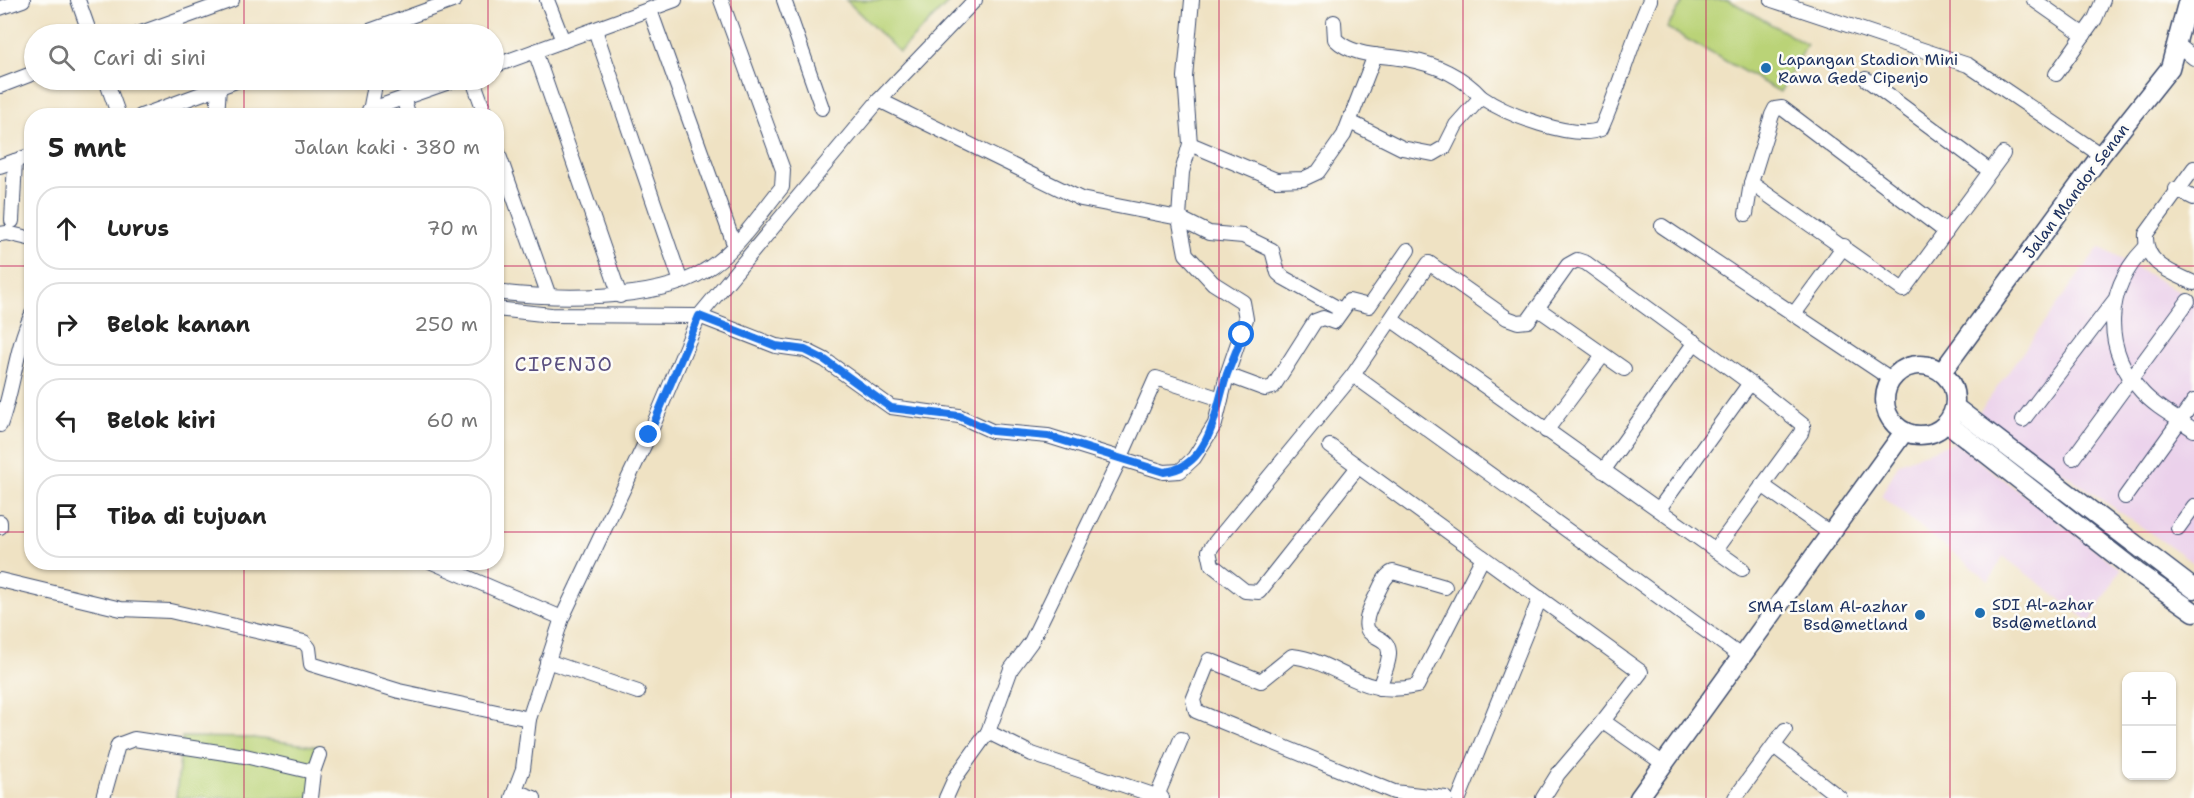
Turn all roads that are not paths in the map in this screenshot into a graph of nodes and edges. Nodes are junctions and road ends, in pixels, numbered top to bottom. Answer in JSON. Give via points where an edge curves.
{"nodes":[{"id":1,"x":22,"y":0,"type":"edge"},
{"id":2,"x":78,"y":0,"type":"edge"},
{"id":3,"x":232,"y":0,"type":"edge"},
{"id":4,"x":455,"y":0,"type":"edge"},
{"id":5,"x":547,"y":0,"type":"edge"},
{"id":6,"x":675,"y":0,"type":"edge"},
{"id":7,"x":721,"y":0,"type":"edge"},
{"id":8,"x":784,"y":0,"type":"edge"},
{"id":9,"x":975,"y":0,"type":"edge"},
{"id":10,"x":1192,"y":0,"type":"edge"},
{"id":11,"x":1650,"y":0,"type":"edge"},
{"id":12,"x":2034,"y":0,"type":"edge"},
{"id":13,"x":2103,"y":0,"type":"edge"},
{"id":14,"x":2188,"y":0,"type":"edge"},
{"id":15,"x":1777,"y":1,"type":"edge"},
{"id":16,"x":0,"y":8,"type":"edge"},
{"id":17,"x":650,"y":10,"type":"junction"},
{"id":18,"x":1334,"y":22,"type":"dead end"},
{"id":19,"x":86,"y":24,"type":"edge"},
{"id":20,"x":166,"y":24,"type":"edge"},
{"id":21,"x":401,"y":24,"type":"edge"},
{"id":22,"x":595,"y":30,"type":"junction"},
{"id":23,"x":2084,"y":35,"type":"junction"},
{"id":24,"x":563,"y":41,"type":"junction"},
{"id":25,"x":2178,"y":45,"type":"junction"},
{"id":26,"x":535,"y":51,"type":"junction"},
{"id":27,"x":1375,"y":55,"type":"junction"},
{"id":28,"x":2194,"y":58,"type":"edge"},
{"id":29,"x":504,"y":62,"type":"edge"},
{"id":30,"x":2056,"y":74,"type":"dead end"},
{"id":31,"x":24,"y":77,"type":"edge"},
{"id":32,"x":1866,"y":79,"type":"dead end"},
{"id":33,"x":0,"y":86,"type":"edge"},
{"id":34,"x":110,"y":90,"type":"edge"},
{"id":35,"x":211,"y":90,"type":"edge"},
{"id":36,"x":219,"y":90,"type":"edge"},
{"id":37,"x":374,"y":90,"type":"edge"},
{"id":38,"x":426,"y":90,"type":"edge"},
{"id":39,"x":477,"y":90,"type":"edge"},
{"id":40,"x":1481,"y":97,"type":"junction"},
{"id":41,"x":403,"y":98,"type":"junction"},
{"id":42,"x":879,"y":100,"type":"junction"},
{"id":43,"x":116,"y":108,"type":"edge"},
{"id":44,"x":164,"y":108,"type":"edge"},
{"id":45,"x":218,"y":108,"type":"edge"},
{"id":46,"x":370,"y":108,"type":"edge"},
{"id":47,"x":380,"y":108,"type":"edge"},
{"id":48,"x":406,"y":108,"type":"edge"},
{"id":49,"x":483,"y":108,"type":"edge"},
{"id":50,"x":822,"y":108,"type":"dead end"},
{"id":51,"x":1350,"y":122,"type":"junction"},
{"id":52,"x":1190,"y":144,"type":"junction"},
{"id":53,"x":2003,"y":154,"type":"dead end"},
{"id":54,"x":2101,"y":155,"type":"junction"},
{"id":55,"x":24,"y":158,"type":"edge"},
{"id":56,"x":15,"y":161,"type":"junction"},
{"id":57,"x":0,"y":166,"type":"edge"},
{"id":58,"x":2194,"y":168,"type":"edge"},
{"id":59,"x":504,"y":169,"type":"edge"},
{"id":60,"x":1990,"y":171,"type":"junction"},
{"id":61,"x":1751,"y":183,"type":"junction"},
{"id":62,"x":2176,"y":189,"type":"junction"},
{"id":63,"x":2194,"y":198,"type":"edge"},
{"id":64,"x":1746,"y":214,"type":"dead end"},
{"id":65,"x":1179,"y":218,"type":"junction"},
{"id":66,"x":12,"y":222,"type":"dead end"},
{"id":67,"x":1662,"y":226,"type":"dead end"},
{"id":68,"x":1946,"y":232,"type":"junction"},
{"id":69,"x":0,"y":234,"type":"edge"},
{"id":70,"x":24,"y":236,"type":"edge"},
{"id":71,"x":734,"y":244,"type":"junction"},
{"id":72,"x":1844,"y":246,"type":"junction"},
{"id":73,"x":2145,"y":248,"type":"junction"},
{"id":74,"x":1408,"y":250,"type":"dead end"},
{"id":75,"x":681,"y":282,"type":"junction"},
{"id":76,"x":2194,"y":283,"type":"edge"},
{"id":77,"x":504,"y":293,"type":"edge"},
{"id":78,"x":549,"y":296,"type":"junction"},
{"id":79,"x":620,"y":296,"type":"junction"},
{"id":80,"x":2114,"y":301,"type":"junction"},
{"id":81,"x":2188,"y":301,"type":"dead end"},
{"id":82,"x":1537,"y":308,"type":"junction"},
{"id":83,"x":504,"y":310,"type":"edge"},
{"id":84,"x":1341,"y":310,"type":"junction"},
{"id":85,"x":1794,"y":314,"type":"junction"},
{"id":86,"x":699,"y":316,"type":"junction"},
{"id":87,"x":1392,"y":320,"type":"junction"},
{"id":88,"x":24,"y":336,"type":"edge"},
{"id":89,"x":1695,"y":342,"type":"junction"},
{"id":90,"x":1603,"y":355,"type":"junction"},
{"id":91,"x":1624,"y":369,"type":"dead end"},
{"id":92,"x":1942,"y":372,"type":"junction"},
{"id":93,"x":1227,"y":375,"type":"junction"},
{"id":94,"x":1353,"y":375,"type":"junction"},
{"id":95,"x":2131,"y":378,"type":"junction"},
{"id":96,"x":1892,"y":379,"type":"junction"},
{"id":97,"x":1750,"y":382,"type":"junction"},
{"id":98,"x":1221,"y":399,"type":"junction"},
{"id":99,"x":2194,"y":400,"type":"edge"},
{"id":100,"x":1955,"y":407,"type":"junction"},
{"id":101,"x":2023,"y":420,"type":"dead end"},
{"id":102,"x":2180,"y":420,"type":"junction"},
{"id":103,"x":1947,"y":423,"type":"junction"},
{"id":104,"x":0,"y":425,"type":"edge"},
{"id":105,"x":2194,"y":430,"type":"edge"},
{"id":106,"x":1546,"y":432,"type":"junction"},
{"id":107,"x":1904,"y":432,"type":"junction"},
{"id":108,"x":1330,"y":446,"type":"dead end"},
{"id":109,"x":2073,"y":458,"type":"dead end"},
{"id":110,"x":1120,"y":459,"type":"junction"},
{"id":111,"x":1358,"y":466,"type":"junction"},
{"id":112,"x":1603,"y":471,"type":"junction"},
{"id":113,"x":1762,"y":485,"type":"junction"},
{"id":114,"x":2125,"y":497,"type":"dead end"},
{"id":115,"x":2194,"y":506,"type":"edge"},
{"id":116,"x":1659,"y":509,"type":"junction"},
{"id":117,"x":0,"y":522,"type":"edge"},
{"id":118,"x":0,"y":527,"type":"edge"},
{"id":119,"x":2178,"y":528,"type":"dead end"},
{"id":120,"x":2098,"y":529,"type":"junction"},
{"id":121,"x":1830,"y":533,"type":"junction"},
{"id":122,"x":1715,"y":550,"type":"junction"},
{"id":123,"x":1483,"y":556,"type":"junction"},
{"id":124,"x":1742,"y":569,"type":"dead end"},
{"id":125,"x":451,"y":570,"type":"edge"},
{"id":126,"x":0,"y":580,"type":"edge"},
{"id":127,"x":1444,"y":587,"type":"dead end"},
{"id":128,"x":2194,"y":589,"type":"edge"},
{"id":129,"x":1540,"y":598,"type":"junction"},
{"id":130,"x":2194,"y":612,"type":"edge"},
{"id":131,"x":562,"y":618,"type":"junction"},
{"id":132,"x":1742,"y":657,"type":"junction"},
{"id":133,"x":547,"y":662,"type":"junction"},
{"id":134,"x":1379,"y":688,"type":"junction"},
{"id":135,"x":638,"y":692,"type":"dead end"},
{"id":136,"x":529,"y":718,"type":"junction"},
{"id":137,"x":1603,"y":721,"type":"junction"},
{"id":138,"x":1785,"y":730,"type":"dead end"},
{"id":139,"x":988,"y":732,"type":"junction"},
{"id":140,"x":1181,"y":739,"type":"dead end"},
{"id":141,"x":1774,"y":746,"type":"junction"},
{"id":142,"x":319,"y":755,"type":"dead end"},
{"id":143,"x":1664,"y":764,"type":"junction"},
{"id":144,"x":313,"y":772,"type":"junction"},
{"id":145,"x":1749,"y":779,"type":"junction"},
{"id":146,"x":1821,"y":783,"type":"junction"},
{"id":147,"x":514,"y":795,"type":"edge"},
{"id":148,"x":107,"y":797,"type":"edge"},
{"id":149,"x":1160,"y":797,"type":"edge"},
{"id":150,"x":310,"y":798,"type":"edge"},
{"id":151,"x":534,"y":798,"type":"edge"},
{"id":152,"x":946,"y":798,"type":"edge"},
{"id":153,"x":1446,"y":798,"type":"edge"},
{"id":154,"x":1459,"y":798,"type":"edge"},
{"id":155,"x":1543,"y":798,"type":"edge"},
{"id":156,"x":1639,"y":798,"type":"edge"},
{"id":157,"x":1735,"y":798,"type":"edge"},
{"id":158,"x":1747,"y":798,"type":"edge"},
{"id":159,"x":1818,"y":798,"type":"edge"},
{"id":160,"x":1840,"y":798,"type":"edge"}],
"edges":[{"from":1,"to":16,"type":"street"},
{"from":2,"to":19,"type":"street"},
{"from":3,"to":20,"type":"street"},
{"from":4,"to":21,"type":"street"},
{"from":5,"to":24,"type":"street"},
{"from":6,"to":17,"type":"street"},
{"from":7,"to":71,"type":"street","via":[[785,177],[782,187]]},
{"from":8,"to":50,"type":"street"},
{"from":9,"to":42,"type":"street"},
{"from":10,"to":52,"type":"street","via":[[1185,77]]},
{"from":11,"to":40,"type":"street","via":[[1601,129],[1591,133],[1561,128],[1518,116]]},
{"from":12,"to":23,"type":"street"},
{"from":13,"to":23,"type":"street"},
{"from":14,"to":25,"type":"street","name":"Jalan Mandor Senan"},
{"from":15,"to":54,"type":"street","via":[[1968,65]]},
{"from":17,"to":22,"type":"street"},
{"from":17,"to":71,"type":"street"},
{"from":18,"to":27,"type":"street","via":[[1335,39]]},
{"from":22,"to":24,"type":"street"},
{"from":22,"to":75,"type":"street"},
{"from":23,"to":30,"type":"street"},
{"from":24,"to":26,"type":"street"},
{"from":25,"to":28,"type":"street"},
{"from":25,"to":54,"type":"street","name":"Jalan Mandor Senan","via":[[2164,76]]},
{"from":26,"to":29,"type":"street"},
{"from":26,"to":79,"type":"street"},
{"from":27,"to":40,"type":"street","via":[[1447,70]]},
{"from":27,"to":51,"type":"street"},
{"from":31,"to":33,"type":"street"},
{"from":32,"to":60,"type":"street"},
{"from":34,"to":43,"type":"street"},
{"from":35,"to":44,"type":"street"},
{"from":36,"to":45,"type":"street"},
{"from":37,"to":46,"type":"street"},
{"from":38,"to":41,"type":"street"},
{"from":39,"to":49,"type":"street"},
{"from":40,"to":51,"type":"street","via":[[1456,125],[1445,147],[1433,154],[1402,148]]},
{"from":41,"to":47,"type":"street"},
{"from":41,"to":48,"type":"street"},
{"from":42,"to":65,"type":"street","via":[[1081,199]]},
{"from":42,"to":86,"type":"street"},
{"from":51,"to":52,"type":"street","via":[[1318,172],[1303,179],[1276,180]]},
{"from":52,"to":65,"type":"street","via":[[1182,172]]},
{"from":53,"to":60,"type":"street"},
{"from":54,"to":92,"type":"street","name":"Jalan Mandor Senan"},
{"from":55,"to":56,"type":"street"},
{"from":56,"to":57,"type":"street"},
{"from":56,"to":66,"type":"street"},
{"from":58,"to":62,"type":"street"},
{"from":59,"to":78,"type":"street"},
{"from":60,"to":68,"type":"street"},
{"from":61,"to":64,"type":"street"},
{"from":61,"to":68,"type":"street","via":[[1772,115],[1775,109],[1782,108]]},
{"from":61,"to":72,"type":"street"},
{"from":62,"to":63,"type":"street"},
{"from":62,"to":73,"type":"street","via":[[2146,234]]},
{"from":65,"to":84,"type":"street","via":[[1209,233],[1243,236],[1272,250],[1278,273]]},
{"from":65,"to":93,"type":"street","via":[[1186,254],[1213,283],[1243,302],[1246,310],[1242,335]]},
{"from":67,"to":85,"type":"street"},
{"from":68,"to":72,"type":"street","via":[[1903,290]]},
{"from":69,"to":70,"type":"street"},
{"from":71,"to":75,"type":"street","via":[[708,269]]},
{"from":72,"to":85,"type":"street"},
{"from":73,"to":76,"type":"street","via":[[2151,258]]},
{"from":73,"to":80,"type":"street","via":[[2130,264]]},
{"from":74,"to":84,"type":"street","via":[[1369,306],[1349,301]]},
{"from":75,"to":79,"type":"street"},
{"from":77,"to":78,"type":"street"},
{"from":78,"to":79,"type":"street"},
{"from":80,"to":95,"type":"street","via":[[2113,330],[2119,356]]},
{"from":80,"to":101,"type":"street"},
{"from":81,"to":95,"type":"street"},
{"from":82,"to":87,"type":"street","via":[[1528,321],[1507,318],[1429,263]]},
{"from":82,"to":89,"type":"street","via":[[1568,265],[1577,260]]},
{"from":82,"to":90,"type":"street"},
{"from":83,"to":86,"type":"street","via":[[551,315]]},
{"from":84,"to":93,"type":"street","via":[[1334,322],[1323,318],[1315,321],[1273,387],[1265,389]]},
{"from":85,"to":96,"type":"street"},
{"from":86,"to":110,"type":"street","via":[[776,346],[805,350],[891,408],[959,416],[992,431],[1048,436]]},
{"from":86,"to":131,"type":"street","via":[[649,435]]},
{"from":87,"to":94,"type":"street"},
{"from":87,"to":106,"type":"street"},
{"from":88,"to":104,"type":"street"},
{"from":89,"to":97,"type":"street"},
{"from":89,"to":112,"type":"street"},
{"from":90,"to":91,"type":"street"},
{"from":90,"to":106,"type":"street"},
{"from":92,"to":96,"type":"street","via":[[1924,365],[1906,368]]},
{"from":92,"to":100,"type":"street","via":[[1953,388]]},
{"from":93,"to":98,"type":"street"},
{"from":94,"to":111,"type":"street","via":[[1213,545],[1209,551],[1212,565],[1245,591],[1259,592]]},
{"from":94,"to":132,"type":"street"},
{"from":95,"to":102,"type":"street","via":[[2153,402]]},
{"from":95,"to":109,"type":"street"},
{"from":96,"to":107,"type":"street","via":[[1885,398],[1889,418]]},
{"from":97,"to":113,"type":"street","via":[[1803,425]]},
{"from":97,"to":116,"type":"street"},
{"from":98,"to":110,"type":"street","via":[[1215,424],[1194,458],[1180,471],[1164,472]]},
{"from":98,"to":110,"type":"street","via":[[1156,378]]},
{"from":99,"to":102,"type":"street"},
{"from":100,"to":103,"type":"street"},
{"from":100,"to":120,"type":"street"},
{"from":102,"to":105,"type":"street"},
{"from":102,"to":114,"type":"street"},
{"from":103,"to":107,"type":"street","via":[[1935,433],[1919,436]]},
{"from":103,"to":120,"type":"street"},
{"from":106,"to":112,"type":"street"},
{"from":107,"to":121,"type":"street"},
{"from":108,"to":111,"type":"street"},
{"from":110,"to":139,"type":"street","via":[[1030,642],[1011,669]]},
{"from":111,"to":123,"type":"street"},
{"from":112,"to":116,"type":"street"},
{"from":113,"to":121,"type":"street"},
{"from":113,"to":122,"type":"street"},
{"from":115,"to":119,"type":"street"},
{"from":116,"to":122,"type":"street"},
{"from":117,"to":118,"type":"street"},
{"from":120,"to":128,"type":"street"},
{"from":120,"to":130,"type":"street"},
{"from":121,"to":132,"type":"street"},
{"from":122,"to":124,"type":"street"},
{"from":123,"to":129,"type":"street"},
{"from":123,"to":134,"type":"street","via":[[1421,683],[1398,691]]},
{"from":125,"to":131,"type":"street"},
{"from":126,"to":136,"type":"street","via":[[121,609],[170,611],[304,642],[311,664],[399,691]]},
{"from":127,"to":134,"type":"street","via":[[1393,572],[1382,583],[1365,615],[1365,624],[1387,645],[1389,653]]},
{"from":129,"to":137,"type":"street","via":[[1641,672]]},
{"from":129,"to":154,"type":"street"},
{"from":131,"to":133,"type":"street"},
{"from":132,"to":143,"type":"street"},
{"from":133,"to":135,"type":"street"},
{"from":133,"to":136,"type":"street"},
{"from":134,"to":153,"type":"street","via":[[1300,657],[1292,656],[1261,681],[1209,660],[1193,706],[1196,711],[1394,792]]},
{"from":136,"to":147,"type":"street","via":[[523,769]]},
{"from":137,"to":143,"type":"street"},
{"from":137,"to":155,"type":"street"},
{"from":138,"to":141,"type":"street"},
{"from":139,"to":149,"type":"street","via":[[1032,754]]},
{"from":139,"to":152,"type":"street","via":[[955,778]]},
{"from":140,"to":149,"type":"street"},
{"from":141,"to":145,"type":"street"},
{"from":141,"to":146,"type":"street"},
{"from":142,"to":144,"type":"street"},
{"from":143,"to":156,"type":"street"},
{"from":144,"to":148,"type":"street","via":[[244,756],[134,739],[118,745]]},
{"from":144,"to":150,"type":"street"},
{"from":145,"to":157,"type":"street"},
{"from":145,"to":158,"type":"street"},
{"from":146,"to":159,"type":"street"},
{"from":146,"to":160,"type":"street"},
{"from":147,"to":151,"type":"street"}]}
